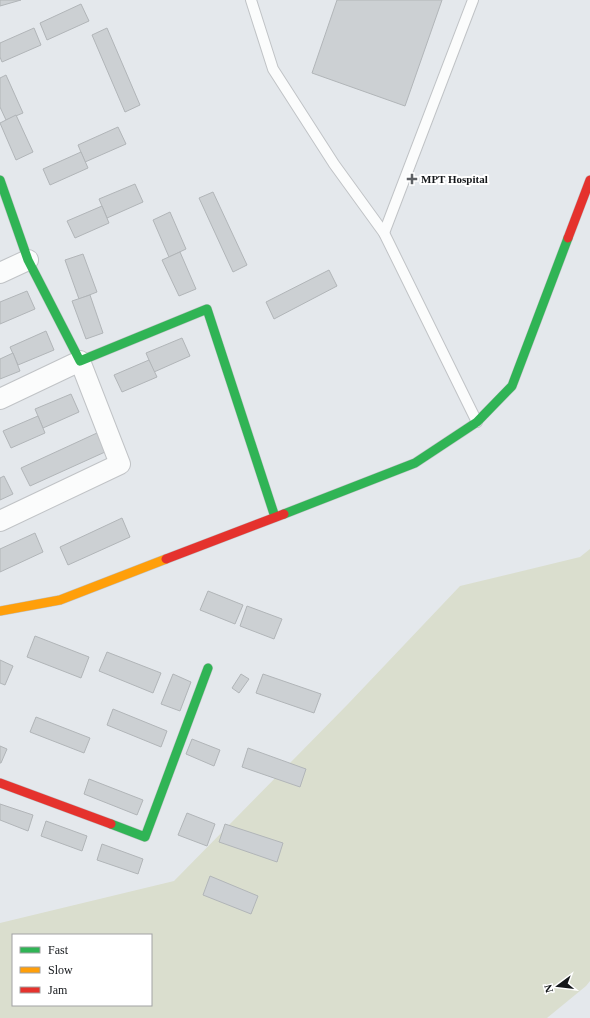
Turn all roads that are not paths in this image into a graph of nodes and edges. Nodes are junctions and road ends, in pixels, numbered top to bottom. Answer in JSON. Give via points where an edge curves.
{"nodes":[{"id":1,"x":251,"y":0,"type":"edge"},
{"id":2,"x":473,"y":0,"type":"edge"},
{"id":3,"x":0,"y":180,"type":"edge"},
{"id":4,"x":590,"y":180,"type":"edge"},
{"id":5,"x":384,"y":233,"type":"junction"},
{"id":6,"x":28,"y":260,"type":"junction"},
{"id":7,"x":0,"y":273,"type":"edge"},
{"id":8,"x":80,"y":361,"type":"junction"},
{"id":9,"x":0,"y":399,"type":"edge"},
{"id":10,"x":477,"y":422,"type":"junction"},
{"id":11,"x":275,"y":517,"type":"junction"},
{"id":12,"x":0,"y":521,"type":"edge"},
{"id":13,"x":0,"y":611,"type":"edge"},
{"id":14,"x":208,"y":668,"type":"dead end"},
{"id":15,"x":0,"y":783,"type":"edge"}],
"edges":[{"from":1,"to":5,"type":"lane","via":[[273,69],[334,164]]},
{"from":2,"to":5,"type":"lane"},
{"from":3,"to":6,"type":"street"},
{"from":4,"to":10,"type":"street","via":[[512,386]]},
{"from":5,"to":10,"type":"lane"},
{"from":6,"to":7,"type":"street"},
{"from":6,"to":8,"type":"street"},
{"from":8,"to":9,"type":"street"},
{"from":8,"to":11,"type":"street","via":[[207,309]]},
{"from":8,"to":12,"type":"street","via":[[120,464]]},
{"from":10,"to":11,"type":"street","via":[[415,463]]},
{"from":11,"to":13,"type":"street","via":[[60,600]]},
{"from":14,"to":15,"type":"street","via":[[144,836]]}]}
